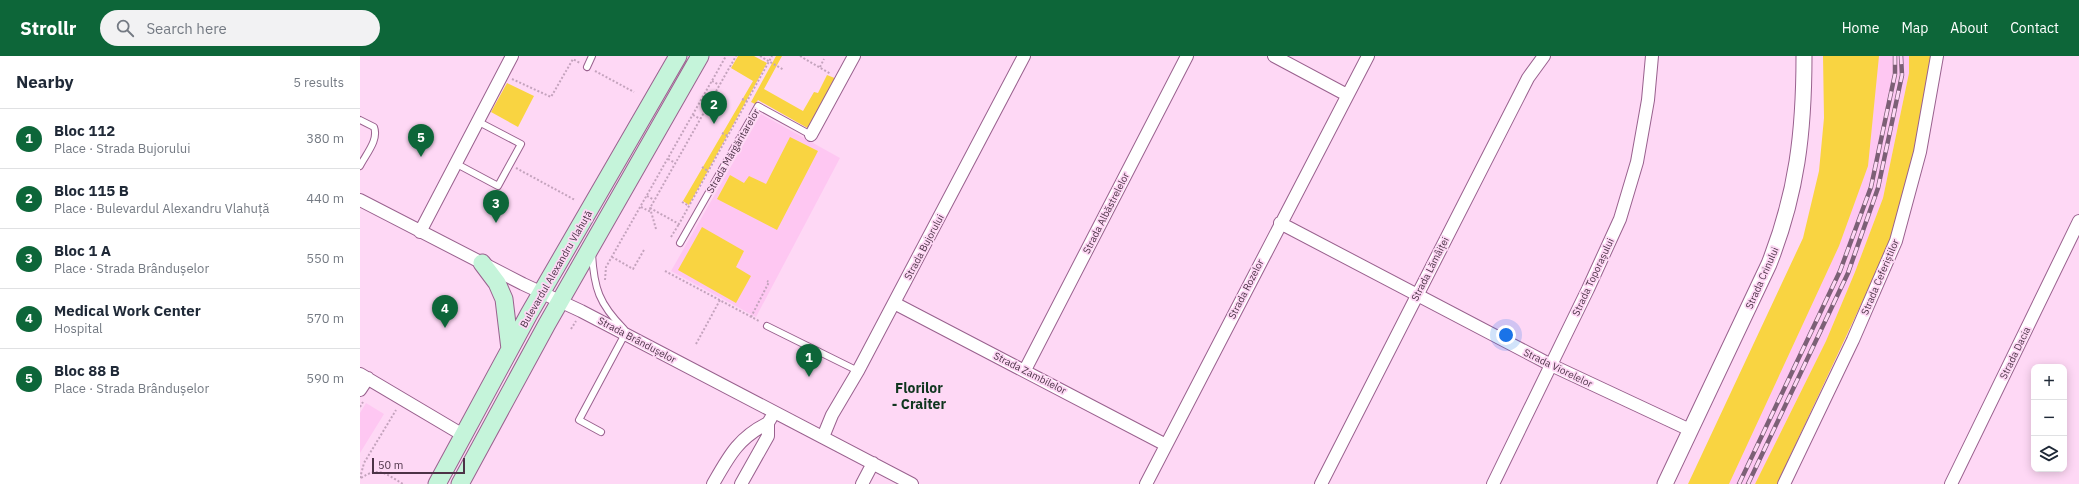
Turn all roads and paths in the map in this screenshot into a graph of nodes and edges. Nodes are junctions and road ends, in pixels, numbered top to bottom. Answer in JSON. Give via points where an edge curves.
{"nodes":[{"id":1,"x":512,"y":56,"type":"edge"},
{"id":2,"x":592,"y":56,"type":"edge"},
{"id":3,"x":678,"y":56,"type":"edge"},
{"id":4,"x":700,"y":56,"type":"edge"},
{"id":5,"x":726,"y":56,"type":"edge"},
{"id":6,"x":736,"y":56,"type":"edge"},
{"id":7,"x":760,"y":56,"type":"edge"},
{"id":8,"x":772,"y":56,"type":"edge"},
{"id":9,"x":800,"y":56,"type":"edge"},
{"id":10,"x":854,"y":56,"type":"edge"},
{"id":11,"x":1024,"y":56,"type":"edge"},
{"id":12,"x":1187,"y":56,"type":"edge"},
{"id":13,"x":1274,"y":56,"type":"edge"},
{"id":14,"x":1368,"y":56,"type":"edge"},
{"id":15,"x":1544,"y":56,"type":"edge"},
{"id":16,"x":1652,"y":56,"type":"edge"},
{"id":17,"x":1804,"y":56,"type":"edge"},
{"id":18,"x":1937,"y":56,"type":"edge"},
{"id":19,"x":824,"y":59,"type":"dead end"},
{"id":20,"x":769,"y":62,"type":"junction"},
{"id":21,"x":587,"y":67,"type":"junction"},
{"id":22,"x":820,"y":67,"type":"junction"},
{"id":23,"x":784,"y":70,"type":"dead end"},
{"id":24,"x":501,"y":74,"type":"junction"},
{"id":25,"x":841,"y":79,"type":"junction"},
{"id":26,"x":712,"y":81,"type":"junction"},
{"id":27,"x":719,"y":85,"type":"junction"},
{"id":28,"x":634,"y":92,"type":"dead end"},
{"id":29,"x":1347,"y":95,"type":"junction"},
{"id":30,"x":742,"y":99,"type":"dead end"},
{"id":31,"x":747,"y":102,"type":"junction"},
{"id":32,"x":693,"y":115,"type":"junction"},
{"id":33,"x":700,"y":119,"type":"junction"},
{"id":34,"x":360,"y":120,"type":"edge"},
{"id":35,"x":477,"y":121,"type":"junction"},
{"id":36,"x":722,"y":133,"type":"dead end"},
{"id":37,"x":811,"y":135,"type":"joint"},
{"id":38,"x":728,"y":136,"type":"junction"},
{"id":39,"x":668,"y":159,"type":"junction"},
{"id":40,"x":455,"y":163,"type":"junction"},
{"id":41,"x":675,"y":163,"type":"junction"},
{"id":42,"x":510,"y":165,"type":"junction"},
{"id":43,"x":360,"y":166,"type":"edge"},
{"id":44,"x":702,"y":168,"type":"dead end"},
{"id":45,"x":708,"y":171,"type":"junction"},
{"id":46,"x":647,"y":196,"type":"junction"},
{"id":47,"x":360,"y":200,"type":"edge"},
{"id":48,"x":575,"y":200,"type":"dead end"},
{"id":49,"x":654,"y":200,"type":"junction"},
{"id":50,"x":682,"y":202,"type":"dead end"},
{"id":51,"x":641,"y":206,"type":"junction"},
{"id":52,"x":689,"y":206,"type":"junction"},
{"id":53,"x":650,"y":208,"type":"junction"},
{"id":54,"x":651,"y":212,"type":"junction"},
{"id":55,"x":2079,"y":222,"type":"edge"},
{"id":56,"x":1280,"y":223,"type":"junction"},
{"id":57,"x":679,"y":224,"type":"junction"},
{"id":58,"x":656,"y":229,"type":"dead end"},
{"id":59,"x":420,"y":232,"type":"junction"},
{"id":60,"x":671,"y":238,"type":"dead end"},
{"id":61,"x":680,"y":243,"type":"dead end"},
{"id":62,"x":592,"y":248,"type":"junction"},
{"id":63,"x":644,"y":250,"type":"dead end"},
{"id":64,"x":612,"y":257,"type":"junction"},
{"id":65,"x":482,"y":263,"type":"junction"},
{"id":66,"x":665,"y":270,"type":"dead end"},
{"id":67,"x":767,"y":281,"type":"dead end"},
{"id":68,"x":605,"y":283,"type":"dead end"},
{"id":69,"x":542,"y":292,"type":"junction"},
{"id":70,"x":1417,"y":295,"type":"junction"},
{"id":71,"x":561,"y":300,"type":"junction"},
{"id":72,"x":720,"y":300,"type":"junction"},
{"id":73,"x":894,"y":303,"type":"junction"},
{"id":74,"x":751,"y":317,"type":"junction"},
{"id":75,"x":767,"y":326,"type":"joint"},
{"id":76,"x":628,"y":336,"type":"junction"},
{"id":77,"x":696,"y":344,"type":"dead end"},
{"id":78,"x":510,"y":349,"type":"junction"},
{"id":79,"x":1551,"y":365,"type":"junction"},
{"id":80,"x":1025,"y":370,"type":"junction"},
{"id":81,"x":858,"y":371,"type":"junction"},
{"id":82,"x":364,"y":376,"type":"edge"},
{"id":83,"x":360,"y":390,"type":"edge"},
{"id":84,"x":396,"y":410,"type":"dead end"},
{"id":85,"x":774,"y":411,"type":"junction"},
{"id":86,"x":768,"y":423,"type":"junction"},
{"id":87,"x":1690,"y":430,"type":"junction"},
{"id":88,"x":601,"y":432,"type":"dead end"},
{"id":89,"x":463,"y":435,"type":"junction"},
{"id":90,"x":823,"y":437,"type":"junction"},
{"id":91,"x":1166,"y":445,"type":"junction"},
{"id":92,"x":873,"y":462,"type":"junction"},
{"id":93,"x":360,"y":478,"type":"edge"},
{"id":94,"x":402,"y":484,"type":"edge"},
{"id":95,"x":437,"y":484,"type":"edge"},
{"id":96,"x":460,"y":484,"type":"edge"},
{"id":97,"x":713,"y":484,"type":"edge"},
{"id":98,"x":741,"y":484,"type":"edge"},
{"id":99,"x":862,"y":484,"type":"edge"},
{"id":100,"x":912,"y":484,"type":"edge"},
{"id":101,"x":1146,"y":484,"type":"edge"},
{"id":102,"x":1321,"y":484,"type":"edge"},
{"id":103,"x":1493,"y":484,"type":"edge"},
{"id":104,"x":1665,"y":484,"type":"edge"},
{"id":105,"x":1784,"y":484,"type":"edge"},
{"id":106,"x":1951,"y":484,"type":"edge"}],
"edges":[{"from":1,"to":24,"type":"street"},
{"from":2,"to":21,"type":"lane"},
{"from":3,"to":69,"type":"main road","name":"Bulevardul Alexandru Vlahuță"},
{"from":4,"to":62,"type":"main road","name":"Bulevardul Alexandru Vlahuță"},
{"from":5,"to":26,"type":"path"},
{"from":6,"to":27,"type":"path"},
{"from":7,"to":20,"type":"path"},
{"from":8,"to":20,"type":"path"},
{"from":9,"to":22,"type":"path"},
{"from":10,"to":25,"type":"street","name":"Strada Mărgăritarelor"},
{"from":11,"to":73,"type":"street","name":"Strada Bujorului"},
{"from":12,"to":80,"type":"street","name":"Strada Albăstrelelor"},
{"from":13,"to":29,"type":"street"},
{"from":14,"to":29,"type":"street","name":"Strada Rozelor"},
{"from":15,"to":70,"type":"street","name":"Strada Lămâiței","via":[[1528,78]]},
{"from":16,"to":79,"type":"street","name":"Strada Toporașului","via":[[1643,131],[1630,190],[1616,226]]},
{"from":17,"to":87,"type":"street","name":"Strada Crinului","via":[[1799,160],[1780,236]]},
{"from":18,"to":105,"type":"street","name":"Strada Ceferiștilor","via":[[1920,152],[1896,241],[1853,340]]},
{"from":19,"to":22,"type":"path"},
{"from":20,"to":23,"type":"path"},
{"from":20,"to":31,"type":"path"},
{"from":21,"to":24,"type":"path","via":[[573,59],[551,97]]},
{"from":21,"to":28,"type":"path"},
{"from":22,"to":25,"type":"path"},
{"from":24,"to":35,"type":"street"},
{"from":25,"to":37,"type":"street","name":"Strada Mărgăritarelor"},
{"from":26,"to":27,"type":"path"},
{"from":26,"to":32,"type":"path"},
{"from":27,"to":33,"type":"path"},
{"from":29,"to":56,"type":"street","name":"Strada Rozelor"},
{"from":30,"to":31,"type":"path"},
{"from":31,"to":38,"type":"path"},
{"from":32,"to":33,"type":"path"},
{"from":32,"to":39,"type":"path"},
{"from":33,"to":41,"type":"path"},
{"from":34,"to":43,"type":"lane","via":[[374,127],[376,133]]},
{"from":35,"to":40,"type":"street"},
{"from":35,"to":42,"type":"lane","via":[[520,144]]},
{"from":36,"to":38,"type":"path"},
{"from":37,"to":61,"type":"lane","name":"Strada Mărgăritarelor","via":[[758,106]]},
{"from":38,"to":45,"type":"path"},
{"from":39,"to":41,"type":"path"},
{"from":39,"to":46,"type":"path"},
{"from":40,"to":42,"type":"lane","via":[[498,186]]},
{"from":40,"to":59,"type":"street"},
{"from":41,"to":49,"type":"path"},
{"from":42,"to":48,"type":"path"},
{"from":44,"to":45,"type":"path"},
{"from":45,"to":52,"type":"path"},
{"from":46,"to":49,"type":"path"},
{"from":46,"to":51,"type":"path"},
{"from":47,"to":59,"type":"street","name":"Strada Brândușelor"},
{"from":49,"to":53,"type":"path"},
{"from":50,"to":52,"type":"path"},
{"from":51,"to":54,"type":"path"},
{"from":51,"to":64,"type":"path"},
{"from":52,"to":57,"type":"path"},
{"from":53,"to":54,"type":"path"},
{"from":53,"to":57,"type":"path"},
{"from":54,"to":58,"type":"path"},
{"from":55,"to":106,"type":"street","name":"Strada Dacia"},
{"from":56,"to":70,"type":"street","name":"Strada Viorelelor"},
{"from":56,"to":91,"type":"street","name":"Strada Rozelor"},
{"from":57,"to":60,"type":"path"},
{"from":59,"to":65,"type":"street","name":"Strada Brândușelor"},
{"from":62,"to":71,"type":"main road","name":"Bulevardul Alexandru Vlahuță"},
{"from":62,"to":76,"type":"lane","via":[[595,286],[610,314]]},
{"from":63,"to":64,"type":"path","via":[[633,269]]},
{"from":64,"to":68,"type":"path","via":[[606,267]]},
{"from":65,"to":69,"type":"street","name":"Strada Brândușelor"},
{"from":65,"to":78,"type":"main road","via":[[497,283],[504,299]]},
{"from":66,"to":72,"type":"path"},
{"from":67,"to":74,"type":"path","via":[[769,282]]},
{"from":69,"to":71,"type":"street","name":"Strada Brândușelor"},
{"from":69,"to":78,"type":"main road","name":"Bulevardul Alexandru Vlahuță"},
{"from":70,"to":79,"type":"street","name":"Strada Viorelelor"},
{"from":70,"to":102,"type":"street","name":"Strada Lămâiței"},
{"from":71,"to":76,"type":"street","name":"Strada Brândușelor"},
{"from":71,"to":96,"type":"main road","name":"Bulevardul Alexandru Vlahuță"},
{"from":72,"to":74,"type":"path"},
{"from":72,"to":77,"type":"path"},
{"from":73,"to":80,"type":"street","name":"Strada Zambilelor"},
{"from":73,"to":81,"type":"street","name":"Strada Bujorului"},
{"from":74,"to":75,"type":"path"},
{"from":75,"to":81,"type":"lane"},
{"from":76,"to":85,"type":"street","name":"Strada Brândușelor"},
{"from":76,"to":88,"type":"lane","via":[[579,420]]},
{"from":78,"to":89,"type":"main road","name":"Bulevardul Alexandru Vlahuță"},
{"from":79,"to":87,"type":"street","name":"Strada Viorelelor"},
{"from":79,"to":103,"type":"street","name":"Strada Toporașului"},
{"from":80,"to":91,"type":"street","name":"Strada Zambilelor"},
{"from":81,"to":90,"type":"street","name":"Strada Bujorului","via":[[832,415]]},
{"from":82,"to":83,"type":"street"},
{"from":82,"to":89,"type":"street"},
{"from":84,"to":93,"type":"path","via":[[364,463]]},
{"from":85,"to":86,"type":"street"},
{"from":85,"to":90,"type":"street","name":"Strada Brândușelor"},
{"from":86,"to":97,"type":"street","via":[[747,436],[733,449]]},
{"from":86,"to":98,"type":"street","via":[[768,436]]},
{"from":87,"to":104,"type":"street","name":"Strada Crinului"},
{"from":89,"to":95,"type":"main road","name":"Bulevardul Alexandru Vlahuță"},
{"from":90,"to":92,"type":"street","name":"Strada Brândușelor"},
{"from":91,"to":101,"type":"street","name":"Strada Rozelor"},
{"from":92,"to":99,"type":"street"},
{"from":92,"to":100,"type":"street","name":"Strada Brândușelor"},
{"from":93,"to":94,"type":"path","via":[[376,471]]}]}
